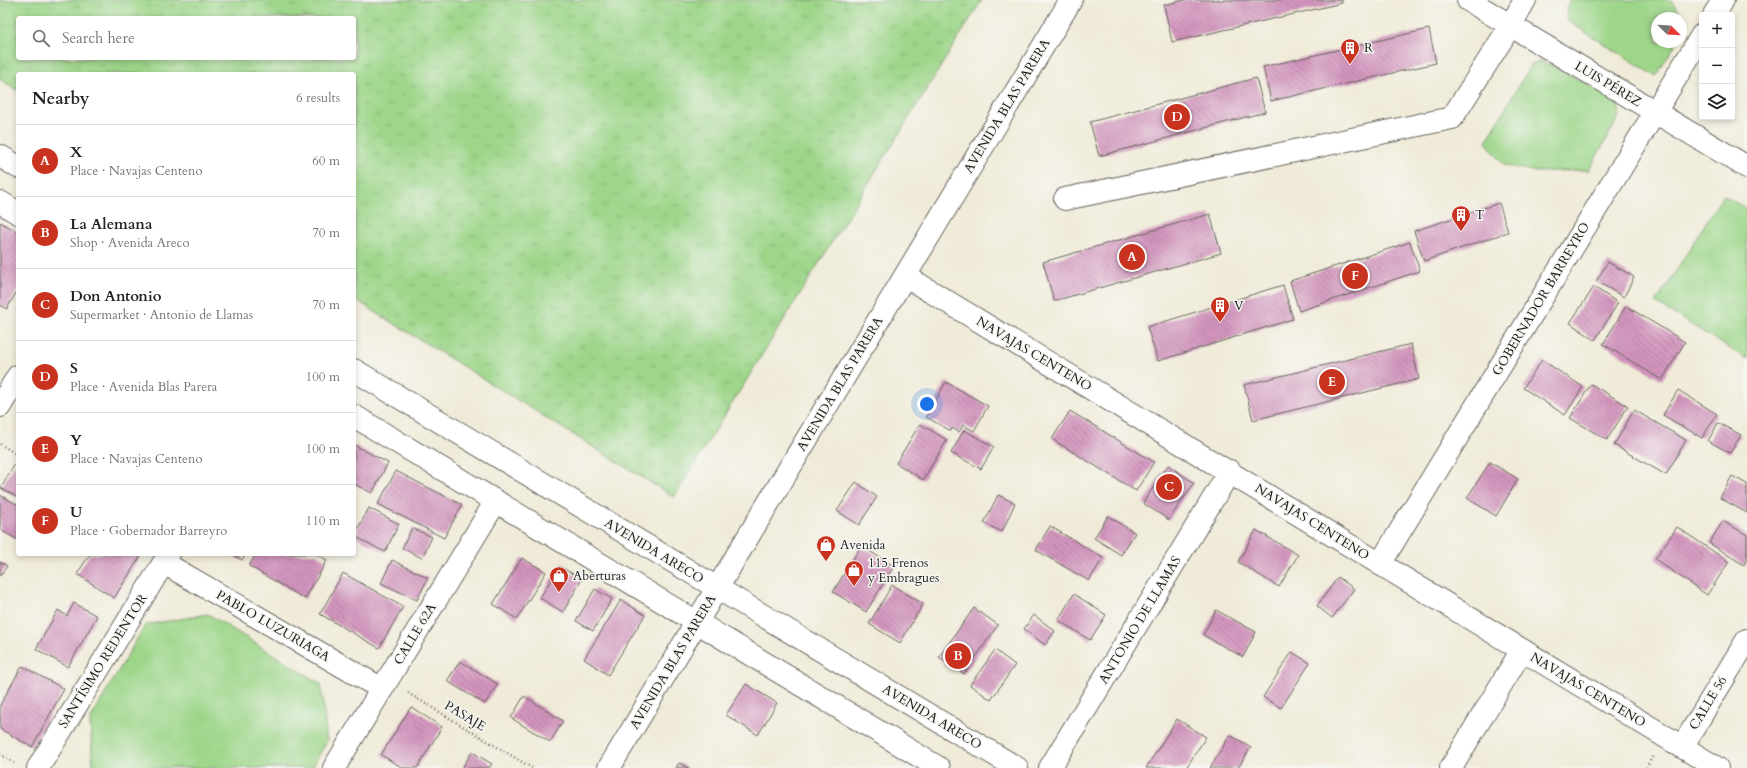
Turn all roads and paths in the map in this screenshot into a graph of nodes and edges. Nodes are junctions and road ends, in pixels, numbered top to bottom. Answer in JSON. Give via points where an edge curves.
{"nodes":[{"id":1,"x":1071,"y":0,"type":"edge"},
{"id":2,"x":1468,"y":0,"type":"edge"},
{"id":3,"x":1525,"y":0,"type":"edge"},
{"id":4,"x":1723,"y":0,"type":"edge"},
{"id":5,"x":1716,"y":12,"type":"edge"},
{"id":6,"x":1511,"y":26,"type":"junction"},
{"id":7,"x":1699,"y":40,"type":"edge"},
{"id":8,"x":1655,"y":112,"type":"junction"},
{"id":9,"x":0,"y":156,"type":"edge"},
{"id":10,"x":16,"y":166,"type":"edge"},
{"id":11,"x":1747,"y":167,"type":"edge"},
{"id":12,"x":1065,"y":199,"type":"dead end"},
{"id":13,"x":0,"y":202,"type":"edge"},
{"id":14,"x":16,"y":212,"type":"edge"},
{"id":15,"x":905,"y":276,"type":"junction"},
{"id":16,"x":356,"y":371,"type":"edge"},
{"id":17,"x":16,"y":379,"type":"edge"},
{"id":18,"x":0,"y":406,"type":"edge"},
{"id":19,"x":356,"y":417,"type":"edge"},
{"id":20,"x":0,"y":444,"type":"edge"},
{"id":21,"x":16,"y":454,"type":"edge"},
{"id":22,"x":1230,"y":471,"type":"junction"},
{"id":23,"x":496,"y":501,"type":"junction"},
{"id":24,"x":167,"y":559,"type":"edge"},
{"id":25,"x":1380,"y":564,"type":"junction"},
{"id":26,"x":717,"y":588,"type":"junction"},
{"id":27,"x":697,"y":623,"type":"junction"},
{"id":28,"x":1747,"y":640,"type":"edge"},
{"id":29,"x":1522,"y":650,"type":"junction"},
{"id":30,"x":384,"y":685,"type":"junction"},
{"id":31,"x":1682,"y":746,"type":"junction"},
{"id":32,"x":0,"y":754,"type":"edge"},
{"id":33,"x":35,"y":766,"type":"edge"},
{"id":34,"x":334,"y":768,"type":"edge"},
{"id":35,"x":532,"y":768,"type":"edge"},
{"id":36,"x":609,"y":768,"type":"edge"},
{"id":37,"x":939,"y":768,"type":"edge"},
{"id":38,"x":1017,"y":768,"type":"edge"},
{"id":39,"x":1050,"y":768,"type":"edge"},
{"id":40,"x":1451,"y":768,"type":"edge"},
{"id":41,"x":1718,"y":768,"type":"edge"}],
"edges":[{"from":1,"to":15,"type":"street","name":"AVENIDA BLAS PARERA"},
{"from":2,"to":6,"type":"street","name":"LUIS PÉREZ"},
{"from":3,"to":6,"type":"street"},
{"from":4,"to":5,"type":"street"},
{"from":6,"to":8,"type":"street","name":"LUIS PÉREZ"},
{"from":6,"to":12,"type":"street","via":[[1452,118]]},
{"from":7,"to":8,"type":"street","name":"GOBERNADOR BARREYRO"},
{"from":8,"to":11,"type":"street","name":"LUIS PÉREZ"},
{"from":8,"to":25,"type":"street","name":"GOBERNADOR BARREYRO"},
{"from":9,"to":10,"type":"street"},
{"from":13,"to":14,"type":"street"},
{"from":15,"to":22,"type":"street","name":"NAVAJAS CENTENO"},
{"from":15,"to":26,"type":"street","name":"AVENIDA BLAS PARERA"},
{"from":16,"to":26,"type":"street","name":"AVENIDA ARECO"},
{"from":17,"to":18,"type":"street"},
{"from":19,"to":23,"type":"street"},
{"from":20,"to":21,"type":"path"},
{"from":22,"to":25,"type":"street","name":"NAVAJAS CENTENO"},
{"from":22,"to":39,"type":"street","name":"ANTONIO DE LLAMAS"},
{"from":23,"to":27,"type":"street"},
{"from":23,"to":30,"type":"street","name":"CALLE 62A"},
{"from":24,"to":30,"type":"street","name":"PABLO LUZURIAGA"},
{"from":24,"to":33,"type":"street","name":"SANTÍSIMO REDENTOR"},
{"from":25,"to":29,"type":"street","name":"NAVAJAS CENTENO"},
{"from":26,"to":27,"type":"street","name":"AVENIDA BLAS PARERA"},
{"from":26,"to":38,"type":"street","name":"AVENIDA ARECO"},
{"from":27,"to":36,"type":"street","name":"AVENIDA BLAS PARERA"},
{"from":27,"to":37,"type":"street"},
{"from":28,"to":31,"type":"street","name":"CALLE 56"},
{"from":29,"to":31,"type":"street","name":"NAVAJAS CENTENO"},
{"from":29,"to":40,"type":"street"},
{"from":30,"to":34,"type":"street","name":"CALLE 62A"},
{"from":30,"to":35,"type":"path","name":"PASAJE"},
{"from":31,"to":41,"type":"street","name":"NAVAJAS CENTENO"},
{"from":32,"to":33,"type":"path"}]}
